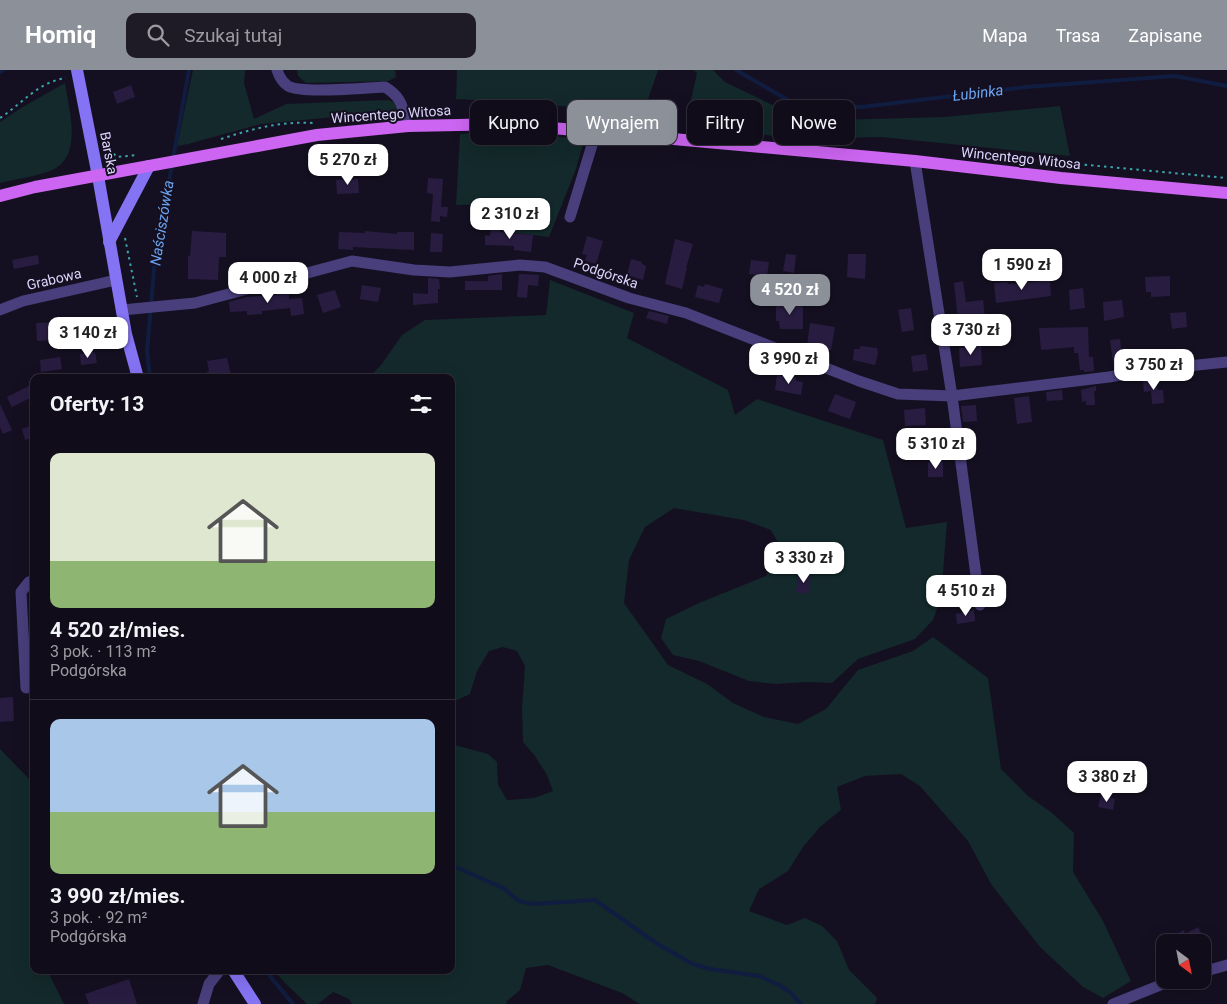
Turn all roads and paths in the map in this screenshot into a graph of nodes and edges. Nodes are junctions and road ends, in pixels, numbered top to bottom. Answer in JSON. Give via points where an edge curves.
{"nodes":[{"id":1,"x":277,"y":70,"type":"edge"},
{"id":2,"x":78,"y":74,"type":"edge"},
{"id":3,"x":0,"y":118,"type":"edge"},
{"id":4,"x":408,"y":126,"type":"junction"},
{"id":5,"x":567,"y":129,"type":"edge"},
{"id":6,"x":89,"y":132,"type":"junction"},
{"id":7,"x":677,"y":139,"type":"edge"},
{"id":8,"x":592,"y":145,"type":"edge"},
{"id":9,"x":144,"y":154,"type":"dead end"},
{"id":10,"x":914,"y":161,"type":"junction"},
{"id":11,"x":155,"y":165,"type":"junction"},
{"id":12,"x":98,"y":176,"type":"junction"},
{"id":13,"x":1227,"y":193,"type":"edge"},
{"id":14,"x":0,"y":196,"type":"edge"},
{"id":15,"x":570,"y":217,"type":"dead end"},
{"id":16,"x":124,"y":235,"type":"dead end"},
{"id":17,"x":109,"y":242,"type":"junction"},
{"id":18,"x":116,"y":280,"type":"junction"},
{"id":19,"x":143,"y":308,"type":"junction"},
{"id":20,"x":0,"y":310,"type":"edge"},
{"id":21,"x":122,"y":310,"type":"junction"},
{"id":22,"x":1227,"y":362,"type":"edge"},
{"id":23,"x":137,"y":374,"type":"edge"},
{"id":24,"x":952,"y":396,"type":"junction"},
{"id":25,"x":30,"y":582,"type":"edge"},
{"id":26,"x":980,"y":605,"type":"dead end"},
{"id":27,"x":26,"y":688,"type":"dead end"},
{"id":28,"x":1227,"y":965,"type":"edge"},
{"id":29,"x":1211,"y":969,"type":"edge"},
{"id":30,"x":217,"y":974,"type":"edge"},
{"id":31,"x":236,"y":974,"type":"edge"},
{"id":32,"x":1156,"y":987,"type":"edge"},
{"id":33,"x":203,"y":1004,"type":"edge"},
{"id":34,"x":255,"y":1004,"type":"edge"},
{"id":35,"x":1113,"y":1004,"type":"edge"}],
"edges":[{"from":1,"to":4,"type":"street","via":[[286,85],[302,90],[385,88],[396,94],[401,102]]},
{"from":2,"to":3,"type":"path","via":[[52,80]]},
{"from":2,"to":6,"type":"street","name":"Barska"},
{"from":4,"to":5,"type":"main road","name":"Wincentego Witosa","via":[[508,124]]},
{"from":4,"to":11,"type":"main road","name":"Wincentego Witosa","via":[[317,134]]},
{"from":6,"to":9,"type":"path","via":[[117,157]]},
{"from":6,"to":12,"type":"street","name":"Barska"},
{"from":7,"to":10,"type":"main road","name":"Wincentego Witosa"},
{"from":8,"to":15,"type":"street"},
{"from":10,"to":13,"type":"main road","name":"Wincentego Witosa"},
{"from":10,"to":24,"type":"street"},
{"from":11,"to":12,"type":"main road","name":"Wincentego Witosa"},
{"from":11,"to":17,"type":"street"},
{"from":12,"to":14,"type":"main road","name":"Wincentego Witosa"},
{"from":12,"to":17,"type":"street","name":"Barska"},
{"from":16,"to":19,"type":"path"},
{"from":17,"to":18,"type":"street","name":"Barska"},
{"from":18,"to":20,"type":"street","name":"Grabowa","via":[[23,301]]},
{"from":18,"to":21,"type":"street","name":"Barska"},
{"from":19,"to":21,"type":"street","name":"Podgórska"},
{"from":19,"to":24,"type":"street","name":"Podgórska","via":[[195,303],[352,261],[450,272],[520,265],[545,268],[629,298],[686,313],[898,394]]},
{"from":21,"to":23,"type":"street","name":"Barska"},
{"from":22,"to":24,"type":"street","name":"Podgórska"},
{"from":24,"to":26,"type":"street"},
{"from":25,"to":27,"type":"street","via":[[21,592]]},
{"from":28,"to":29,"type":"street"},
{"from":30,"to":33,"type":"street","via":[[209,984]]},
{"from":31,"to":34,"type":"street"},
{"from":32,"to":35,"type":"street"}]}
